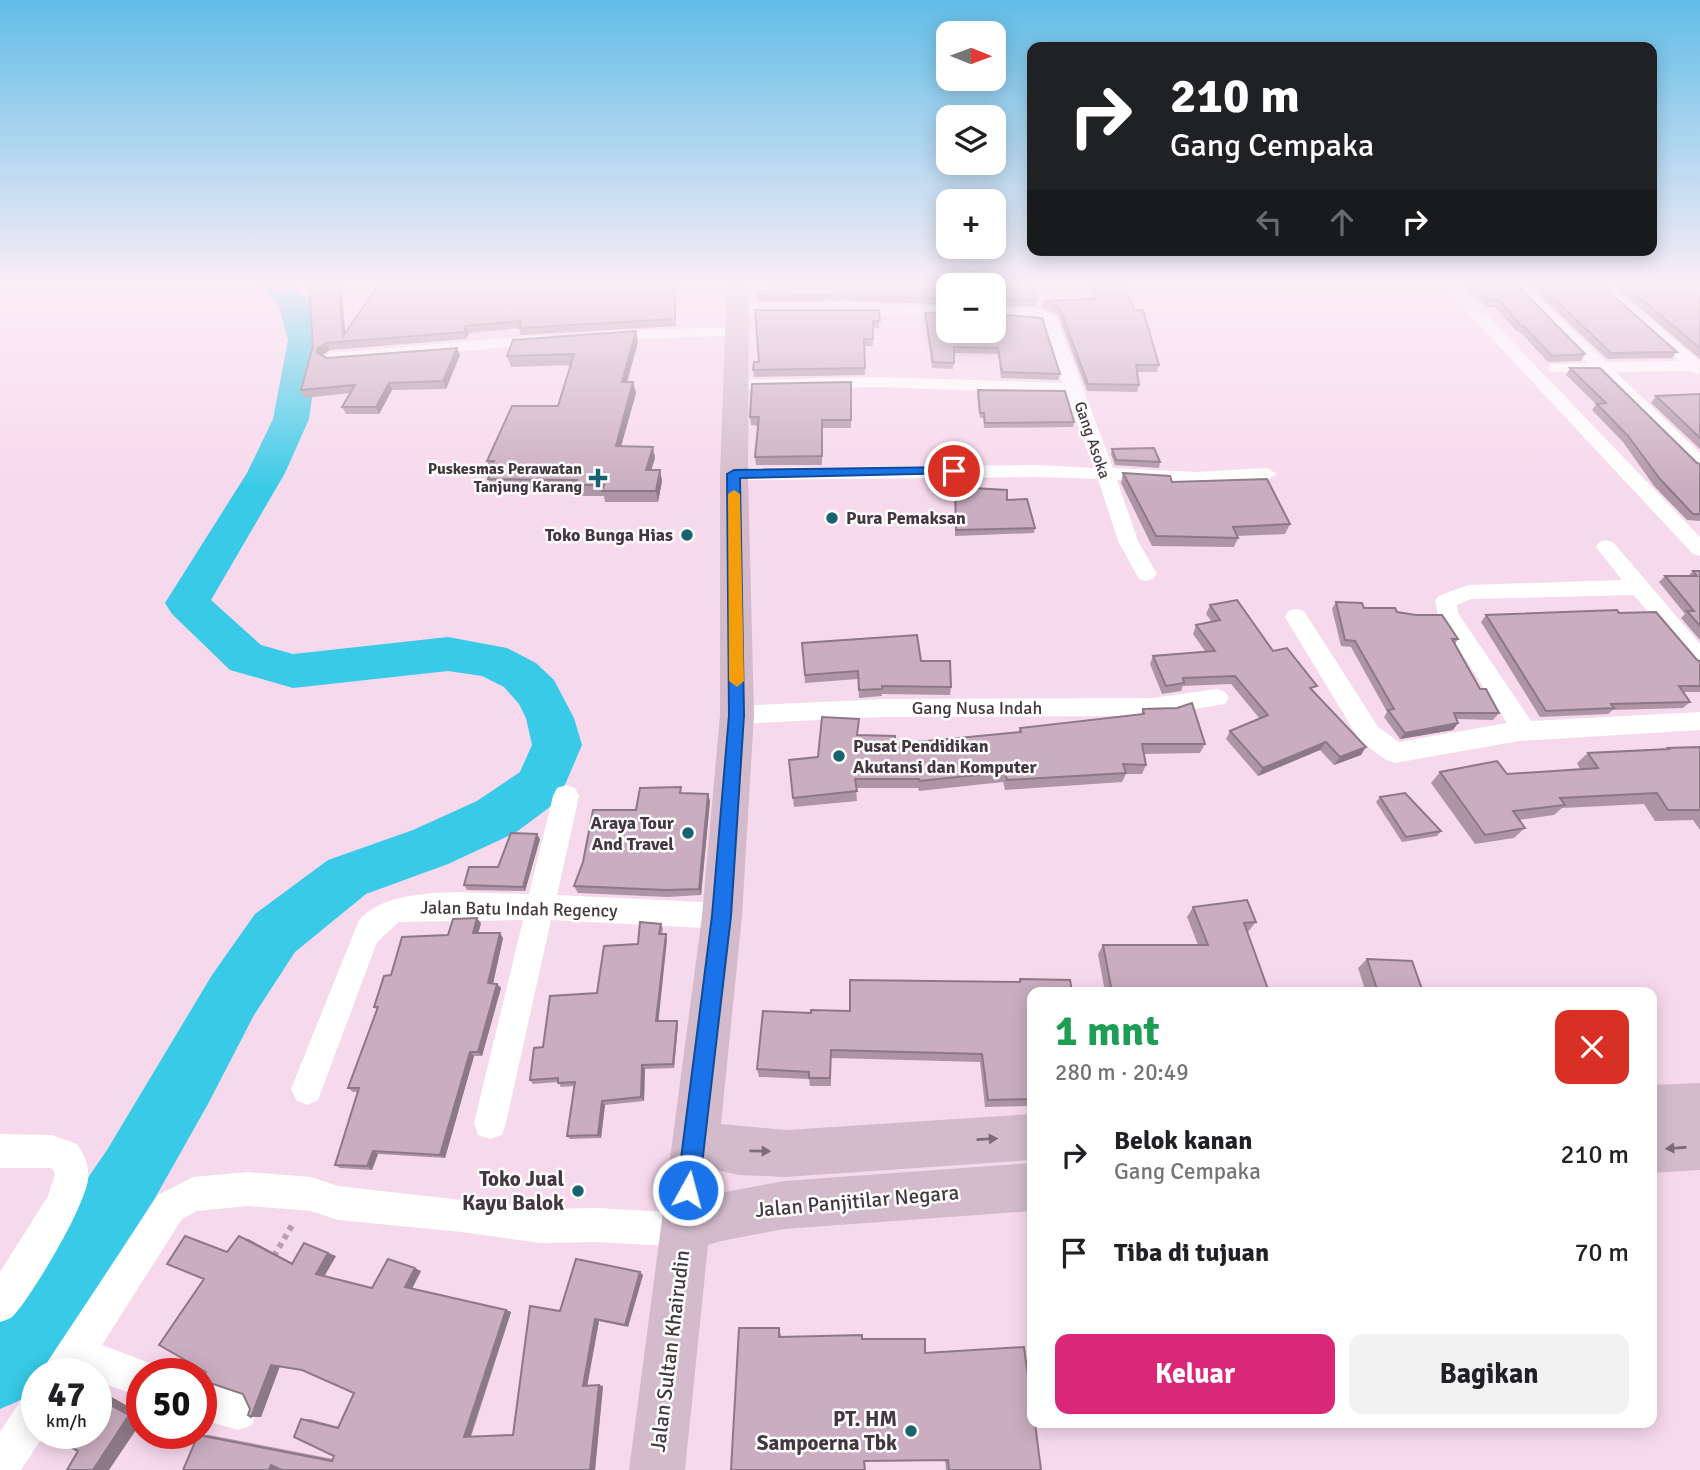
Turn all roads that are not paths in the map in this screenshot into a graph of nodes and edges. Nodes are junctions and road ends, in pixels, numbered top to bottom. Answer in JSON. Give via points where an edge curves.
{"nodes":[{"id":1,"x":396,"y":353,"type":"edge"},
{"id":2,"x":738,"y":353,"type":"edge"},
{"id":3,"x":1061,"y":353,"type":"edge"},
{"id":4,"x":1514,"y":353,"type":"edge"},
{"id":5,"x":1586,"y":353,"type":"edge"},
{"id":6,"x":1680,"y":353,"type":"edge"},
{"id":7,"x":330,"y":358,"type":"edge"},
{"id":8,"x":1556,"y":368,"type":"dead end"},
{"id":9,"x":1698,"y":368,"type":"edge"},
{"id":10,"x":1603,"y":369,"type":"junction"},
{"id":11,"x":738,"y":385,"type":"junction"},
{"id":12,"x":1073,"y":389,"type":"junction"},
{"id":13,"x":1700,"y":464,"type":"edge"},
{"id":14,"x":1103,"y":473,"type":"junction"},
{"id":15,"x":734,"y":474,"type":"junction"},
{"id":16,"x":1267,"y":474,"type":"dead end"},
{"id":17,"x":1606,"y":547,"type":"dead end"},
{"id":18,"x":1700,"y":549,"type":"edge"},
{"id":19,"x":1146,"y":574,"type":"dead end"},
{"id":20,"x":1642,"y":587,"type":"junction"},
{"id":21,"x":1296,"y":617,"type":"dead end"},
{"id":22,"x":1700,"y":659,"type":"edge"},
{"id":23,"x":1217,"y":698,"type":"dead end"},
{"id":24,"x":737,"y":715,"type":"junction"},
{"id":25,"x":1700,"y":721,"type":"edge"},
{"id":26,"x":1525,"y":731,"type":"junction"},
{"id":27,"x":566,"y":796,"type":"dead end"},
{"id":28,"x":540,"y":907,"type":"junction"},
{"id":29,"x":722,"y":916,"type":"junction"},
{"id":30,"x":307,"y":1089,"type":"dead end"},
{"id":31,"x":1700,"y":1106,"type":"edge"},
{"id":32,"x":1657,"y":1108,"type":"edge"},
{"id":33,"x":490,"y":1123,"type":"dead end"},
{"id":34,"x":1027,"y":1137,"type":"edge"},
{"id":35,"x":694,"y":1139,"type":"junction"},
{"id":36,"x":1700,"y":1146,"type":"edge"},
{"id":37,"x":1657,"y":1149,"type":"edge"},
{"id":38,"x":0,"y":1151,"type":"edge"},
{"id":39,"x":1027,"y":1187,"type":"edge"},
{"id":40,"x":686,"y":1210,"type":"junction"},
{"id":41,"x":0,"y":1304,"type":"edge"},
{"id":42,"x":71,"y":1358,"type":"edge"},
{"id":43,"x":217,"y":1404,"type":"edge"},
{"id":44,"x":238,"y":1410,"type":"dead end"},
{"id":45,"x":21,"y":1435,"type":"edge"},
{"id":46,"x":0,"y":1466,"type":"edge"},
{"id":47,"x":657,"y":1470,"type":"edge"}],
"edges":[{"from":1,"to":7,"type":"street"},
{"from":2,"to":11,"type":"main road","name":"Jalan Sultan Khairudin"},
{"from":3,"to":12,"type":"street","name":"Gang Asoka"},
{"from":4,"to":18,"type":"street"},
{"from":5,"to":10,"type":"street"},
{"from":6,"to":9,"type":"street"},
{"from":8,"to":10,"type":"street"},
{"from":9,"to":10,"type":"street"},
{"from":10,"to":13,"type":"street"},
{"from":11,"to":12,"type":"street","via":[[880,382]]},
{"from":11,"to":15,"type":"main road","name":"Jalan Sultan Khairudin"},
{"from":12,"to":14,"type":"street","name":"Gang Asoka"},
{"from":14,"to":15,"type":"street"},
{"from":14,"to":16,"type":"street","via":[[1197,478]]},
{"from":14,"to":19,"type":"street","name":"Gang Asoka","via":[[1128,541]]},
{"from":15,"to":24,"type":"main road","name":"Jalan Sultan Khairudin"},
{"from":17,"to":20,"type":"street"},
{"from":20,"to":22,"type":"street"},
{"from":20,"to":26,"type":"street","via":[[1468,592],[1445,604],[1447,614]]},
{"from":21,"to":26,"type":"street","via":[[1369,734],[1383,747],[1399,753]]},
{"from":23,"to":24,"type":"street","name":"Gang Nusa Indah","via":[[1152,706],[883,708]]},
{"from":24,"to":29,"type":"main road","name":"Jalan Sultan Khairudin"},
{"from":25,"to":26,"type":"street"},
{"from":27,"to":28,"type":"street"},
{"from":28,"to":29,"type":"street","name":"Jalan Batu Indah Regency"},
{"from":28,"to":30,"type":"street","name":"Jalan Batu Indah Regency","via":[[410,907],[382,917],[363,940]]},
{"from":28,"to":33,"type":"street"},
{"from":29,"to":35,"type":"main road","name":"Jalan Sultan Khairudin"},
{"from":31,"to":32,"type":"main road"},
{"from":35,"to":34,"type":"main road","one_way":true,"via":[[733,1152],[790,1152]]},
{"from":35,"to":40,"type":"main road","name":"Jalan Sultan Khairudin"},
{"from":36,"to":37,"type":"main road","one_way":true},
{"from":38,"to":41,"type":"street","via":[[58,1153],[67,1158],[71,1182]]},
{"from":39,"to":40,"type":"main road","name":"Jalan Panjitilar Negara","via":[[784,1205],[721,1216]]},
{"from":40,"to":42,"type":"street","via":[[597,1225],[540,1226],[338,1203],[311,1194],[212,1191],[170,1207]]},
{"from":40,"to":47,"type":"main road","name":"Jalan Sultan Khairudin"},
{"from":43,"to":44,"type":"street"},
{"from":45,"to":46,"type":"street"}]}
